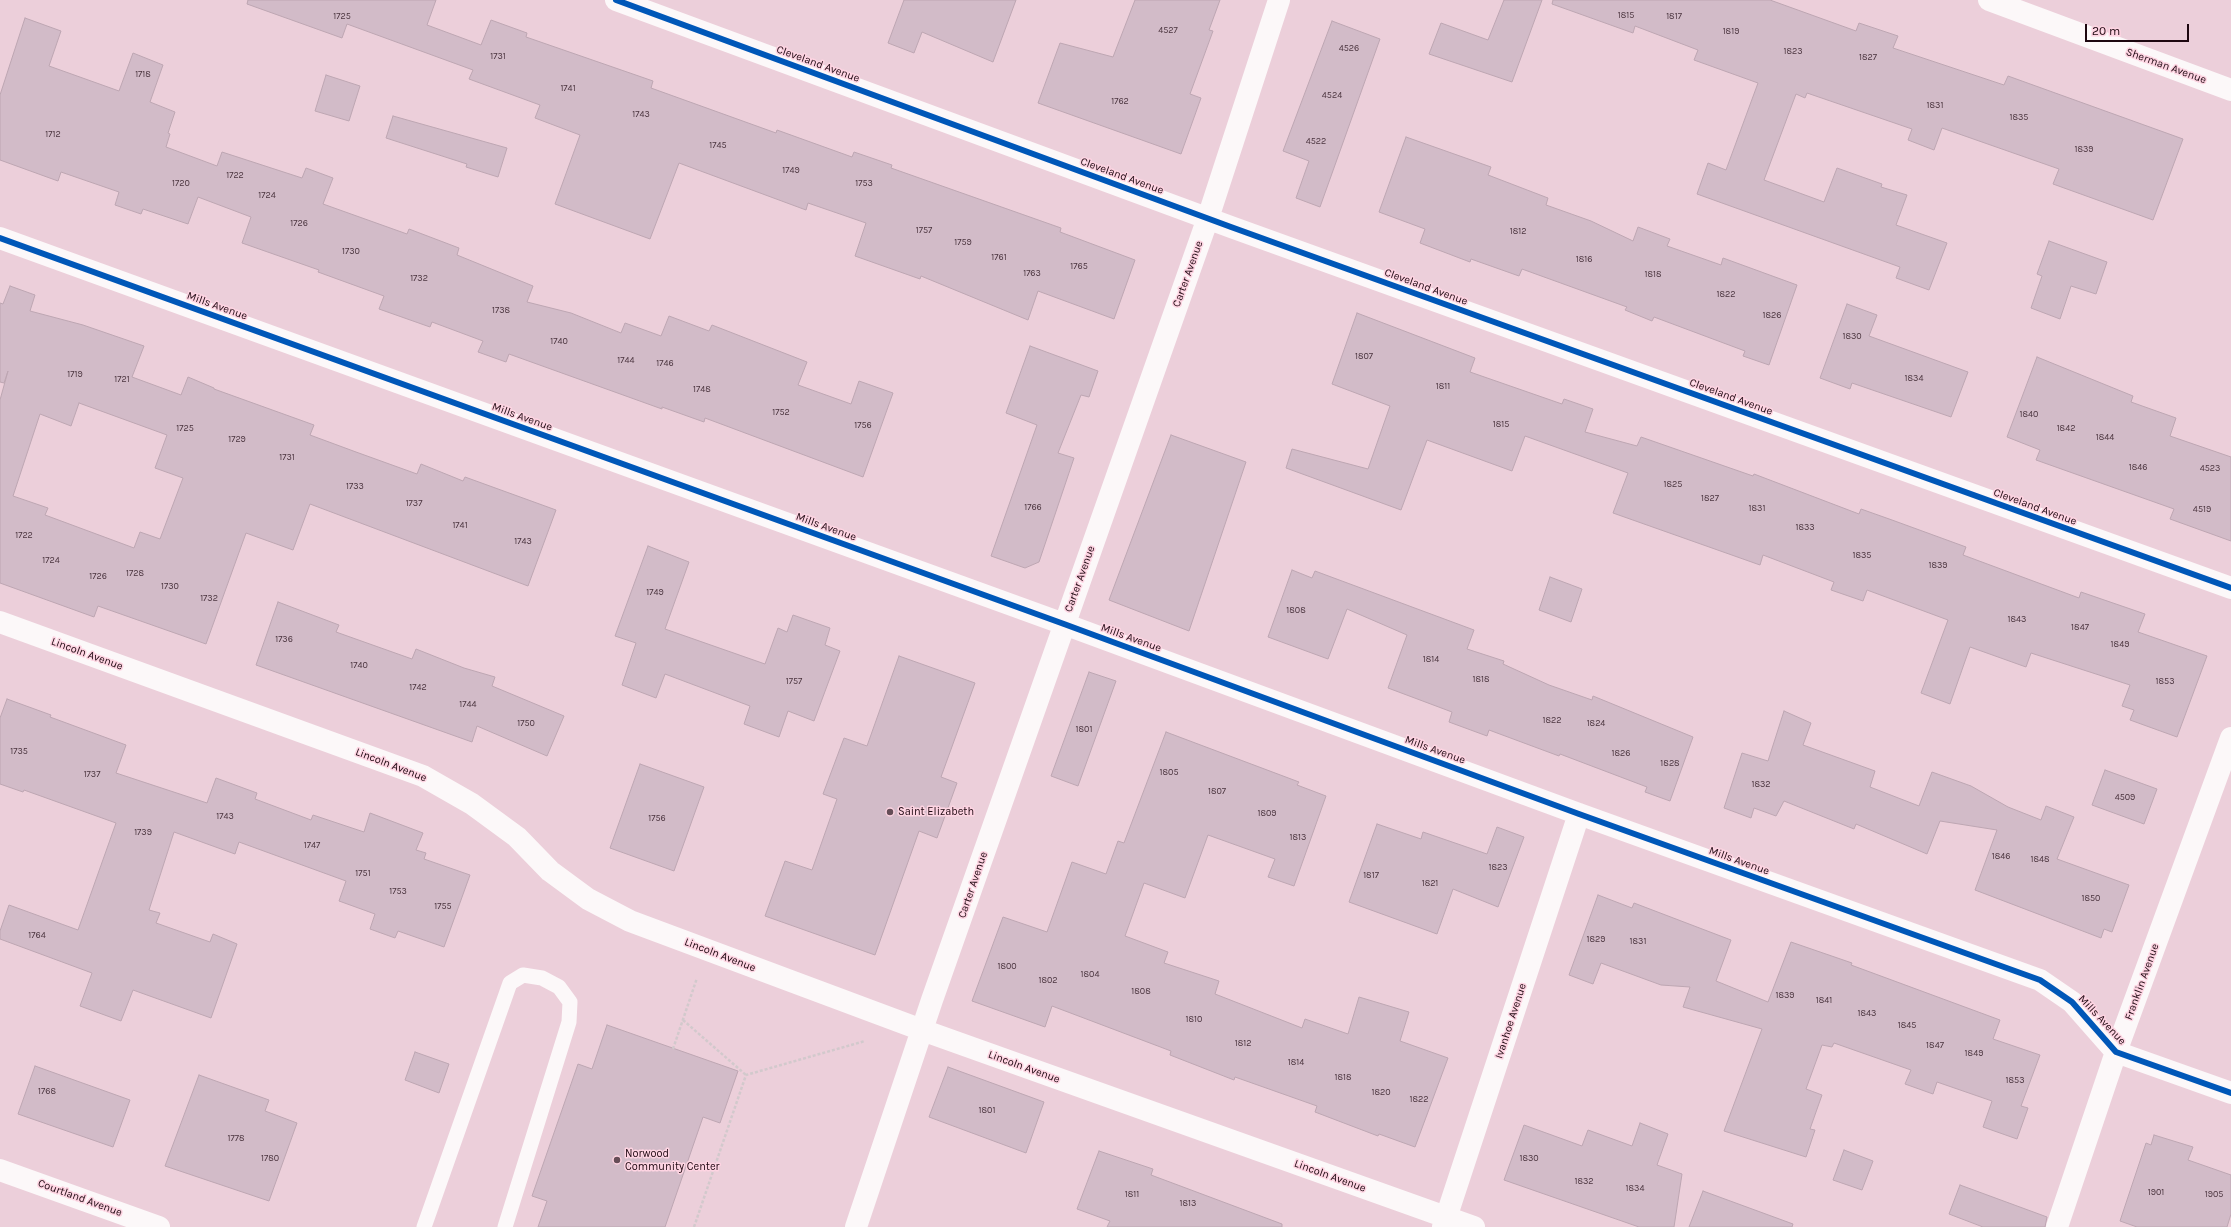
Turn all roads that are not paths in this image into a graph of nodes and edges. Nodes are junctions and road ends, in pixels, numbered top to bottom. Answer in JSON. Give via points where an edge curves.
{"nodes":[{"id":1,"x":616,"y":0,"type":"edge"},
{"id":2,"x":1279,"y":0,"type":"edge"},
{"id":3,"x":1989,"y":0,"type":"edge"},
{"id":4,"x":2231,"y":90,"type":"edge"},
{"id":5,"x":1208,"y":218,"type":"junction"},
{"id":6,"x":0,"y":238,"type":"edge"},
{"id":7,"x":2231,"y":588,"type":"edge"},
{"id":8,"x":0,"y":622,"type":"edge"},
{"id":9,"x":1064,"y":624,"type":"junction"},
{"id":10,"x":2231,"y":738,"type":"edge"},
{"id":11,"x":1579,"y":814,"type":"junction"},
{"id":12,"x":922,"y":1030,"type":"junction"},
{"id":13,"x":2116,"y":1052,"type":"junction"},
{"id":14,"x":2231,"y":1093,"type":"edge"},
{"id":15,"x":0,"y":1170,"type":"edge"},
{"id":16,"x":1445,"y":1222,"type":"edge"},
{"id":17,"x":159,"y":1227,"type":"edge"},
{"id":18,"x":424,"y":1227,"type":"edge"},
{"id":19,"x":505,"y":1227,"type":"edge"},
{"id":20,"x":856,"y":1227,"type":"edge"},
{"id":21,"x":1474,"y":1227,"type":"edge"},
{"id":22,"x":2057,"y":1227,"type":"edge"}],
"edges":[{"from":1,"to":5,"type":"street","name":"Cleveland Avenue"},
{"from":2,"to":5,"type":"street","name":"Carter Avenue"},
{"from":3,"to":4,"type":"street","name":"Sherman Avenue"},
{"from":5,"to":7,"type":"street","name":"Cleveland Avenue"},
{"from":5,"to":9,"type":"street","name":"Carter Avenue"},
{"from":6,"to":9,"type":"street","name":"Mills Avenue"},
{"from":8,"to":12,"type":"street","name":"Lincoln Avenue","via":[[423,776],[472,804],[517,837],[550,871],[588,899],[630,921]]},
{"from":9,"to":11,"type":"street","name":"Mills Avenue"},
{"from":9,"to":12,"type":"street","name":"Carter Avenue"},
{"from":10,"to":13,"type":"street","name":"Franklin Avenue"},
{"from":11,"to":13,"type":"street","name":"Mills Avenue","via":[[2040,980],[2072,1002]]},
{"from":11,"to":16,"type":"street","name":"Ivanhoe Avenue"},
{"from":12,"to":16,"type":"street","name":"Lincoln Avenue"},
{"from":12,"to":20,"type":"street","name":"Carter Avenue"},
{"from":13,"to":14,"type":"street","name":"Mills Avenue"},
{"from":13,"to":22,"type":"street","name":"Franklin Avenue"},
{"from":15,"to":17,"type":"street","name":"Courtland Avenue"},
{"from":16,"to":21,"type":"street","name":"Lincoln Avenue"},
{"from":18,"to":19,"type":"lane","via":[[510,983],[523,975],[542,978],[559,987],[570,1002],[569,1022]]}]}
